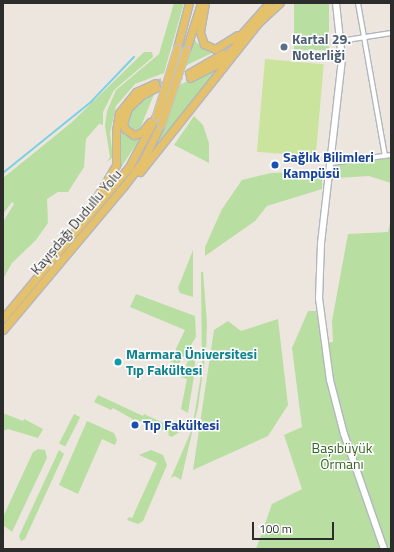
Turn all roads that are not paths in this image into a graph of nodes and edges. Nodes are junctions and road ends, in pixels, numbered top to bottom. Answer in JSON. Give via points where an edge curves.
{"nodes":[{"id":1,"x":189,"y":3,"type":"edge"},
{"id":2,"x":200,"y":3,"type":"edge"},
{"id":3,"x":205,"y":3,"type":"edge"},
{"id":4,"x":268,"y":3,"type":"edge"},
{"id":5,"x":280,"y":3,"type":"edge"},
{"id":6,"x":336,"y":3,"type":"edge"},
{"id":7,"x":358,"y":3,"type":"edge"},
{"id":8,"x":256,"y":21,"type":"junction"},
{"id":9,"x":391,"y":33,"type":"edge"},
{"id":10,"x":365,"y":37,"type":"junction"},
{"id":11,"x":340,"y":41,"type":"junction"},
{"id":12,"x":189,"y":76,"type":"tunnel mouth"},
{"id":13,"x":156,"y":116,"type":"junction"},
{"id":14,"x":391,"y":155,"type":"edge"},
{"id":15,"x":385,"y":156,"type":"junction"},
{"id":16,"x":330,"y":166,"type":"junction"},
{"id":17,"x":98,"y":218,"type":"junction"},
{"id":18,"x":74,"y":232,"type":"junction"},
{"id":19,"x":3,"y":318,"type":"edge"},
{"id":20,"x":3,"y":330,"type":"edge"},
{"id":21,"x":384,"y":549,"type":"edge"}],
"edges":[{"from":1,"to":13,"type":"main road","bridge":true},
{"from":2,"to":17,"type":"main road","name":"Kayışdağı Dudullu Yolu","bridge":true,"via":[[161,124],[142,162]]},
{"from":3,"to":8,"type":"main road","via":[[200,32],[201,40],[209,48],[216,49],[223,45]]},
{"from":4,"to":8,"type":"main road"},
{"from":5,"to":8,"type":"main road"},
{"from":6,"to":11,"type":"main road"},
{"from":7,"to":10,"type":"street"},
{"from":8,"to":12,"type":"main road","via":[[217,64]]},
{"from":8,"to":17,"type":"main road","via":[[155,155]]},
{"from":9,"to":10,"type":"street"},
{"from":10,"to":11,"type":"street"},
{"from":10,"to":15,"type":"street"},
{"from":11,"to":16,"type":"main road","via":[[341,75]]},
{"from":13,"to":18,"type":"main road","name":"Kayışdağı Dudullu Yolu","via":[[129,167]]},
{"from":13,"to":18,"type":"main road","via":[[142,132],[134,135],[125,129],[123,124],[128,108],[142,94],[155,86],[136,92],[119,113],[116,131],[118,158],[113,175]]},
{"from":14,"to":15,"type":"street"},
{"from":15,"to":16,"type":"street"},
{"from":16,"to":21,"type":"main road","via":[[321,244],[321,317],[330,380],[344,434]]},
{"from":17,"to":20,"type":"main road","name":"Kayışdağı Dudullu Yolu"},
{"from":18,"to":19,"type":"main road","name":"Kayışdağı Dudullu Yolu"}]}
